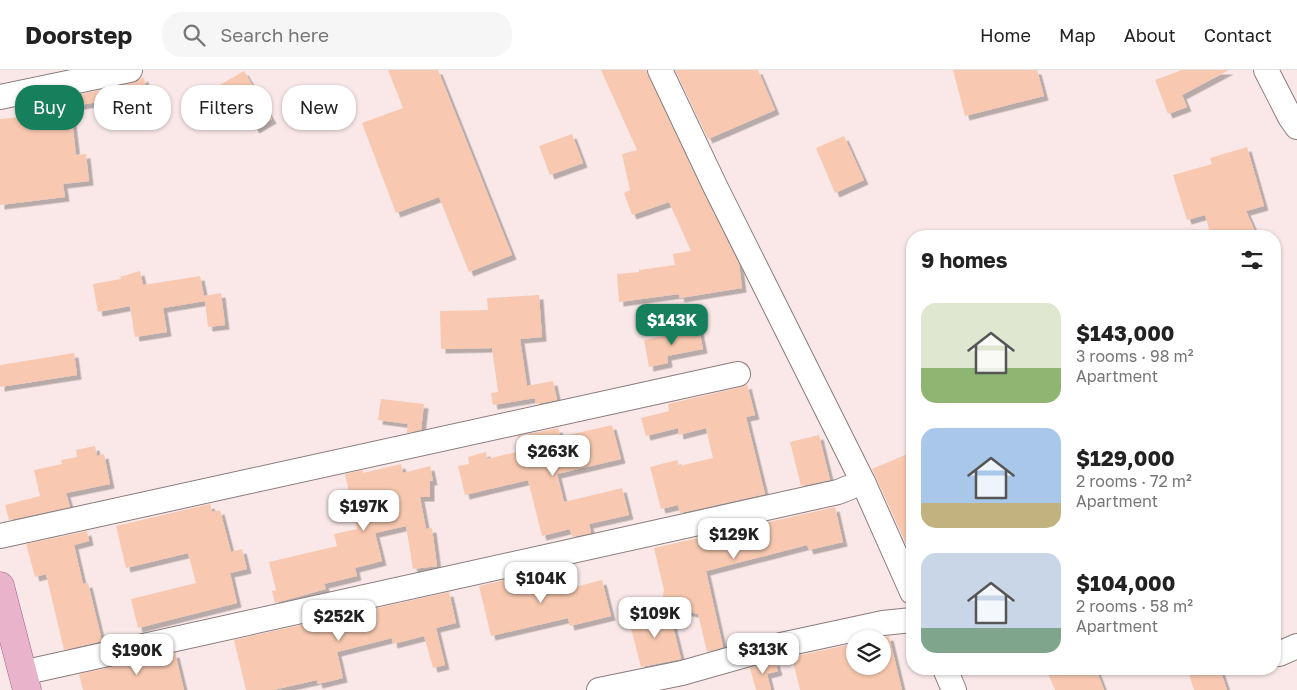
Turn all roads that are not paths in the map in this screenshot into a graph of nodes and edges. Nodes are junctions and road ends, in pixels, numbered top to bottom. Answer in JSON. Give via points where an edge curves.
{"nodes":[{"id":1,"x":130,"y":70,"type":"edge"},
{"id":2,"x":660,"y":70,"type":"edge"},
{"id":3,"x":1266,"y":70,"type":"edge"},
{"id":4,"x":0,"y":97,"type":"edge"},
{"id":5,"x":1297,"y":127,"type":"edge"},
{"id":6,"x":738,"y":374,"type":"dead end"},
{"id":7,"x":863,"y":482,"type":"junction"},
{"id":8,"x":0,"y":536,"type":"edge"},
{"id":9,"x":906,"y":579,"type":"edge"},
{"id":10,"x":0,"y":586,"type":"edge"},
{"id":11,"x":906,"y":621,"type":"edge"},
{"id":12,"x":948,"y":675,"type":"edge"},
{"id":13,"x":25,"y":681,"type":"edge"},
{"id":14,"x":599,"y":690,"type":"edge"},
{"id":15,"x":954,"y":690,"type":"edge"}],
"edges":[{"from":1,"to":4,"type":"street"},
{"from":2,"to":7,"type":"street"},
{"from":3,"to":5,"type":"street"},
{"from":6,"to":8,"type":"street"},
{"from":7,"to":9,"type":"street"},
{"from":7,"to":13,"type":"street","via":[[828,494]]},
{"from":10,"to":13,"type":"main road"},
{"from":11,"to":14,"type":"street","via":[[781,645],[682,673]]},
{"from":12,"to":15,"type":"street"}]}
